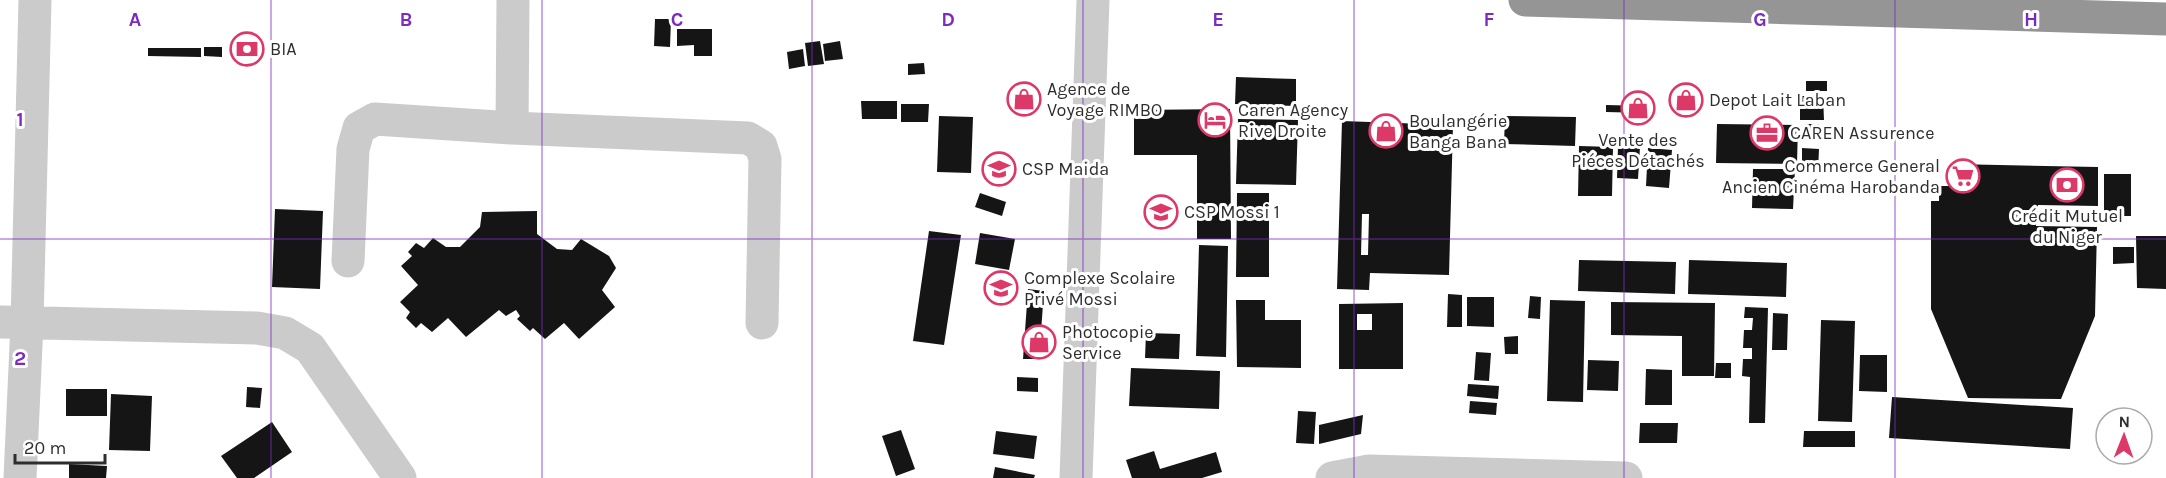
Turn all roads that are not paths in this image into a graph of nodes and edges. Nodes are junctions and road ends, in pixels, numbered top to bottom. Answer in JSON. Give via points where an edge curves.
{"nodes":[{"id":1,"x":34,"y":0,"type":"edge"},
{"id":2,"x":513,"y":0,"type":"edge"},
{"id":3,"x":1093,"y":0,"type":"edge"},
{"id":4,"x":1526,"y":0,"type":"edge"},
{"id":5,"x":2166,"y":19,"type":"edge"},
{"id":6,"x":512,"y":128,"type":"junction"},
{"id":7,"x":348,"y":261,"type":"dead end"},
{"id":8,"x":14,"y":322,"type":"edge"},
{"id":9,"x":762,"y":323,"type":"dead end"},
{"id":10,"x":20,"y":478,"type":"edge"},
{"id":11,"x":400,"y":478,"type":"edge"},
{"id":12,"x":1076,"y":478,"type":"edge"},
{"id":13,"x":1332,"y":478,"type":"edge"},
{"id":14,"x":1626,"y":478,"type":"edge"}],
"edges":[{"from":1,"to":8,"type":"street"},
{"from":2,"to":6,"type":"street"},
{"from":3,"to":12,"type":"street"},
{"from":4,"to":5,"type":"highway"},
{"from":6,"to":7,"type":"street","via":[[375,119],[358,128],[353,149]]},
{"from":6,"to":9,"type":"street","via":[[748,138],[761,146],[765,159]]},
{"from":8,"to":10,"type":"street"},
{"from":8,"to":11,"type":"street","via":[[258,328],[285,333],[310,348]]},
{"from":13,"to":14,"type":"street","via":[[1369,471]]}]}
